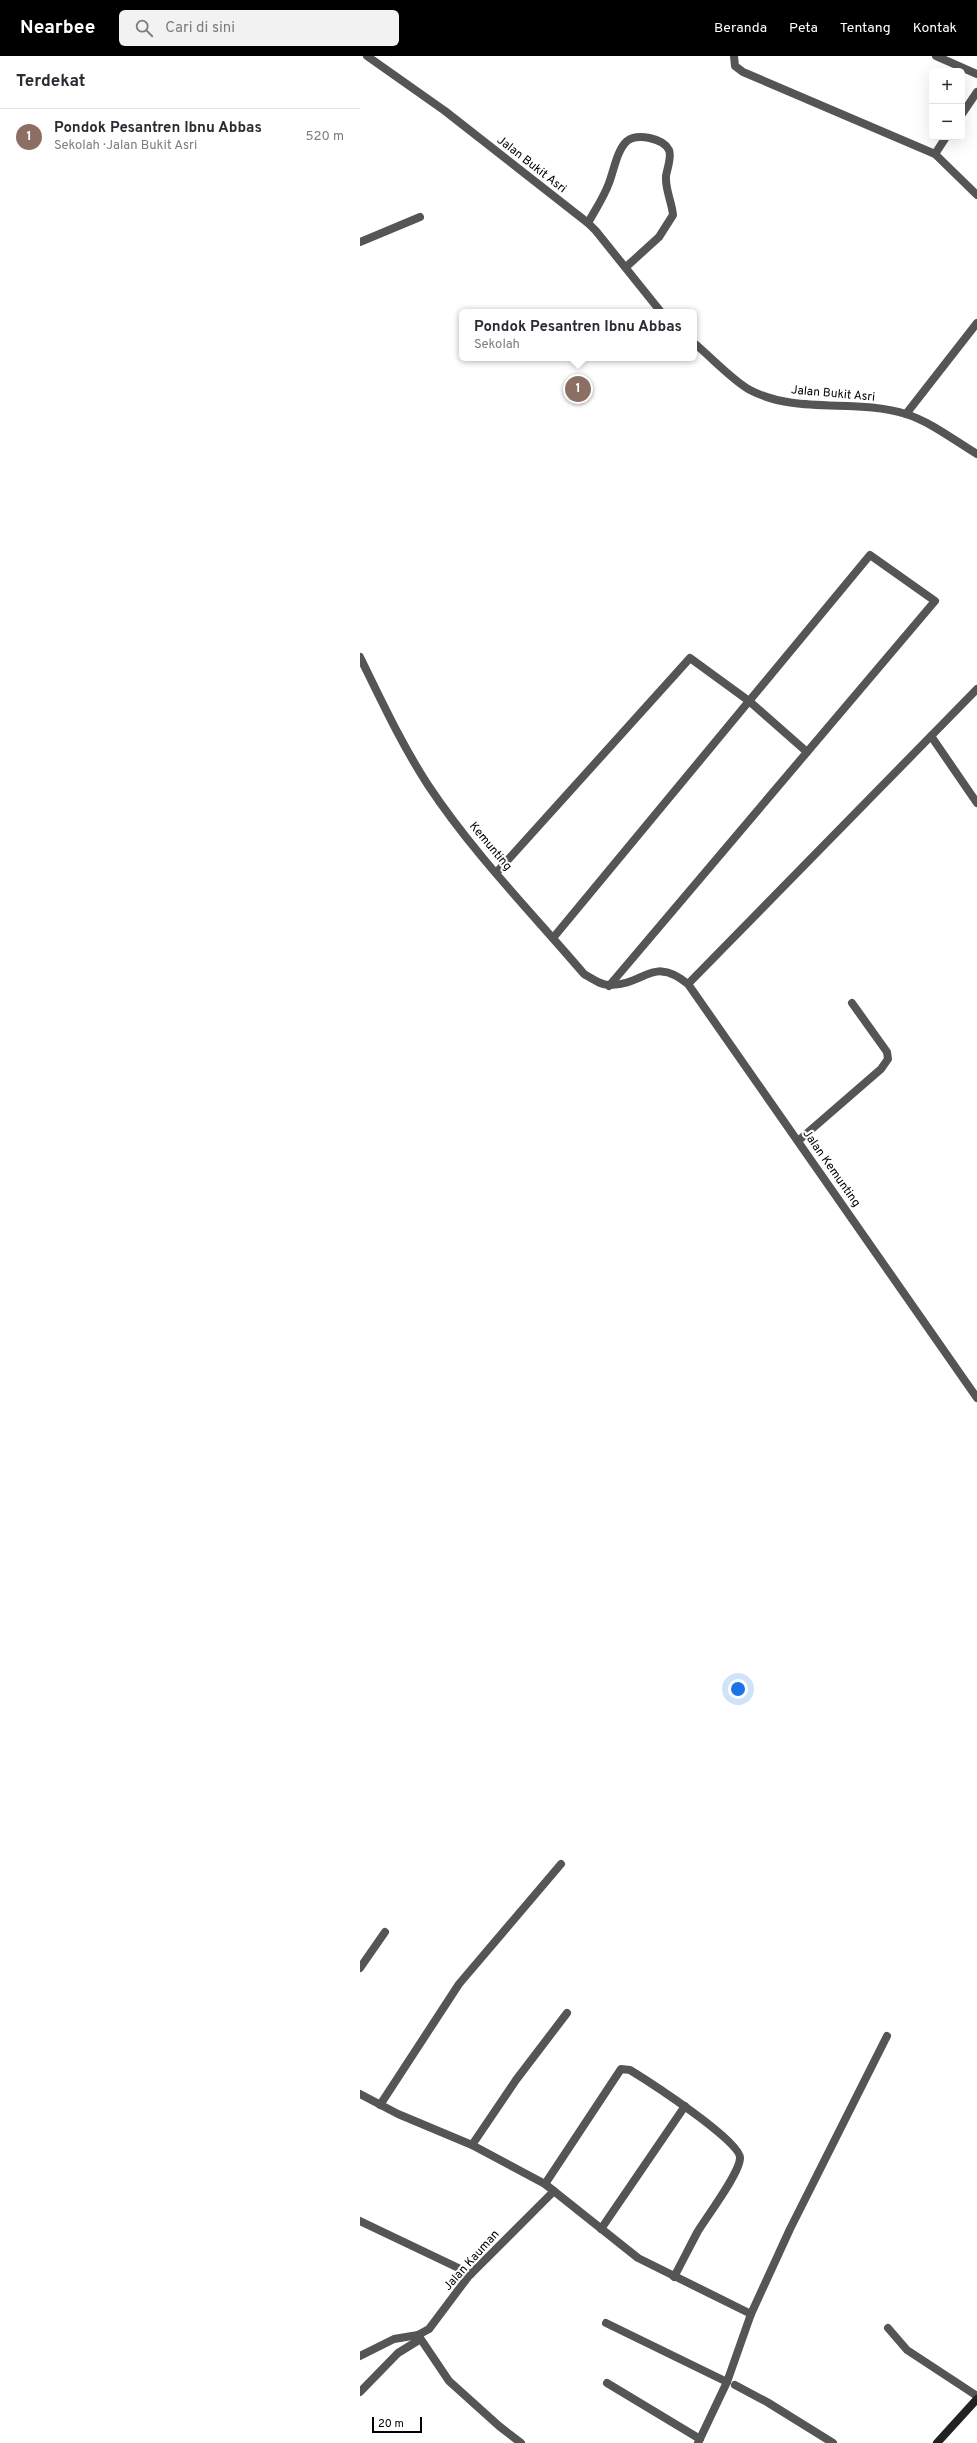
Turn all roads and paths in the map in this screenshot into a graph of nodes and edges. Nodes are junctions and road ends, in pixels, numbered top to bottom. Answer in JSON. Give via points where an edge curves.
{"nodes":[{"id":1,"x":367,"y":56,"type":"edge"},
{"id":2,"x":734,"y":56,"type":"edge"},
{"id":3,"x":936,"y":56,"type":"edge"},
{"id":4,"x":977,"y":74,"type":"edge"},
{"id":5,"x":977,"y":92,"type":"edge"},
{"id":6,"x":965,"y":110,"type":"edge"},
{"id":7,"x":944,"y":140,"type":"edge"},
{"id":8,"x":935,"y":154,"type":"junction"},
{"id":9,"x":977,"y":195,"type":"edge"},
{"id":10,"x":420,"y":217,"type":"dead end"},
{"id":11,"x":588,"y":223,"type":"junction"},
{"id":12,"x":360,"y":242,"type":"edge"},
{"id":13,"x":626,"y":268,"type":"junction"},
{"id":14,"x":659,"y":309,"type":"edge"},
{"id":15,"x":977,"y":323,"type":"edge"},
{"id":16,"x":697,"y":346,"type":"edge"},
{"id":17,"x":906,"y":414,"type":"junction"},
{"id":18,"x":977,"y":454,"type":"edge"},
{"id":19,"x":360,"y":657,"type":"edge"},
{"id":20,"x":977,"y":689,"type":"edge"},
{"id":21,"x":749,"y":701,"type":"junction"},
{"id":22,"x":931,"y":736,"type":"junction"},
{"id":23,"x":807,"y":752,"type":"junction"},
{"id":24,"x":977,"y":803,"type":"edge"},
{"id":25,"x":497,"y":872,"type":"junction"},
{"id":26,"x":553,"y":938,"type":"junction"},
{"id":27,"x":688,"y":984,"type":"junction"},
{"id":28,"x":609,"y":986,"type":"junction"},
{"id":29,"x":852,"y":1003,"type":"dead end"},
{"id":30,"x":798,"y":1141,"type":"junction"},
{"id":31,"x":977,"y":1398,"type":"edge"},
{"id":32,"x":561,"y":1864,"type":"dead end"},
{"id":33,"x":385,"y":1932,"type":"dead end"},
{"id":34,"x":360,"y":1968,"type":"edge"},
{"id":35,"x":567,"y":2013,"type":"dead end"},
{"id":36,"x":886,"y":2036,"type":"dead end"},
{"id":37,"x":360,"y":2094,"type":"edge"},
{"id":38,"x":380,"y":2105,"type":"junction"},
{"id":39,"x":685,"y":2106,"type":"junction"},
{"id":40,"x":472,"y":2145,"type":"junction"},
{"id":41,"x":545,"y":2184,"type":"junction"},
{"id":42,"x":554,"y":2191,"type":"junction"},
{"id":43,"x":360,"y":2221,"type":"edge"},
{"id":44,"x":601,"y":2229,"type":"junction"},
{"id":45,"x":471,"y":2274,"type":"junction"},
{"id":46,"x":674,"y":2277,"type":"junction"},
{"id":47,"x":750,"y":2314,"type":"junction"},
{"id":48,"x":606,"y":2323,"type":"dead end"},
{"id":49,"x":888,"y":2328,"type":"dead end"},
{"id":50,"x":419,"y":2337,"type":"junction"},
{"id":51,"x":360,"y":2356,"type":"edge"},
{"id":52,"x":726,"y":2382,"type":"junction"},
{"id":53,"x":607,"y":2384,"type":"dead end"},
{"id":54,"x":735,"y":2385,"type":"dead end"},
{"id":55,"x":360,"y":2392,"type":"edge"},
{"id":56,"x":977,"y":2397,"type":"edge"},
{"id":57,"x":698,"y":2441,"type":"edge"},
{"id":58,"x":521,"y":2443,"type":"edge"},
{"id":59,"x":833,"y":2443,"type":"edge"},
{"id":60,"x":937,"y":2443,"type":"edge"}],
"edges":[{"from":1,"to":11,"type":"street","name":"Jalan Bukit Asri","via":[[445,111]]},
{"from":2,"to":8,"type":"street","via":[[736,66],[743,72]]},
{"from":3,"to":4,"type":"street"},
{"from":5,"to":6,"type":"street"},
{"from":7,"to":8,"type":"street"},
{"from":8,"to":9,"type":"street"},
{"from":10,"to":12,"type":"street"},
{"from":11,"to":13,"type":"street","name":"Jalan Bukit Asri"},
{"from":11,"to":13,"type":"street","via":[[627,141],[644,138],[663,144],[668,149],[670,154],[666,177],[673,215],[659,237]]},
{"from":13,"to":14,"type":"street","name":"Jalan Bukit Asri"},
{"from":15,"to":17,"type":"street"},
{"from":16,"to":17,"type":"street","name":"Jalan Bukit Asri","via":[[749,389],[768,397],[791,402],[879,409]]},
{"from":17,"to":18,"type":"street","name":"Jalan Bukit Asri"},
{"from":19,"to":25,"type":"street","name":"Kemunting","via":[[397,732],[428,784]]},
{"from":20,"to":22,"type":"street"},
{"from":21,"to":23,"type":"street"},
{"from":21,"to":23,"type":"street","via":[[870,555],[935,601]]},
{"from":21,"to":25,"type":"street","via":[[690,658]]},
{"from":21,"to":26,"type":"street"},
{"from":22,"to":24,"type":"street"},
{"from":22,"to":27,"type":"street"},
{"from":23,"to":28,"type":"street"},
{"from":25,"to":26,"type":"street","name":"Kemunting"},
{"from":26,"to":28,"type":"street","name":"Kemunting","via":[[584,974]]},
{"from":27,"to":28,"type":"street","name":"Jalan Kemunting","via":[[671,972],[654,971],[632,981]]},
{"from":27,"to":30,"type":"street","name":"Jalan Kemunting"},
{"from":29,"to":30,"type":"street","via":[[887,1052],[888,1059],[881,1069]]},
{"from":30,"to":31,"type":"street","name":"Jalan Kemunting"},
{"from":32,"to":38,"type":"street","via":[[459,1984]]},
{"from":33,"to":34,"type":"street"},
{"from":35,"to":40,"type":"street","via":[[516,2080]]},
{"from":36,"to":47,"type":"street"},
{"from":37,"to":38,"type":"street"},
{"from":38,"to":40,"type":"street"},
{"from":39,"to":41,"type":"street","via":[[630,2070],[621,2070]]},
{"from":39,"to":44,"type":"street"},
{"from":39,"to":46,"type":"street","via":[[730,2142],[739,2152],[741,2159]]},
{"from":40,"to":41,"type":"street"},
{"from":41,"to":42,"type":"street"},
{"from":42,"to":44,"type":"street"},
{"from":42,"to":45,"type":"street","name":"Jalan Kauman"},
{"from":43,"to":45,"type":"street"},
{"from":44,"to":46,"type":"street","via":[[638,2258]]},
{"from":45,"to":50,"type":"street","name":"Jalan Kauman","via":[[429,2329]]},
{"from":46,"to":47,"type":"street"},
{"from":47,"to":52,"type":"street"},
{"from":48,"to":52,"type":"street"},
{"from":49,"to":56,"type":"street","via":[[906,2350]]},
{"from":50,"to":51,"type":"street","name":"Jalan Kauman","via":[[394,2339]]},
{"from":50,"to":55,"type":"street"},
{"from":50,"to":58,"type":"street","via":[[449,2381]]},
{"from":52,"to":57,"type":"street"},
{"from":53,"to":57,"type":"street"},
{"from":54,"to":59,"type":"street","via":[[768,2402]]},
{"from":56,"to":60,"type":"street"}]}
